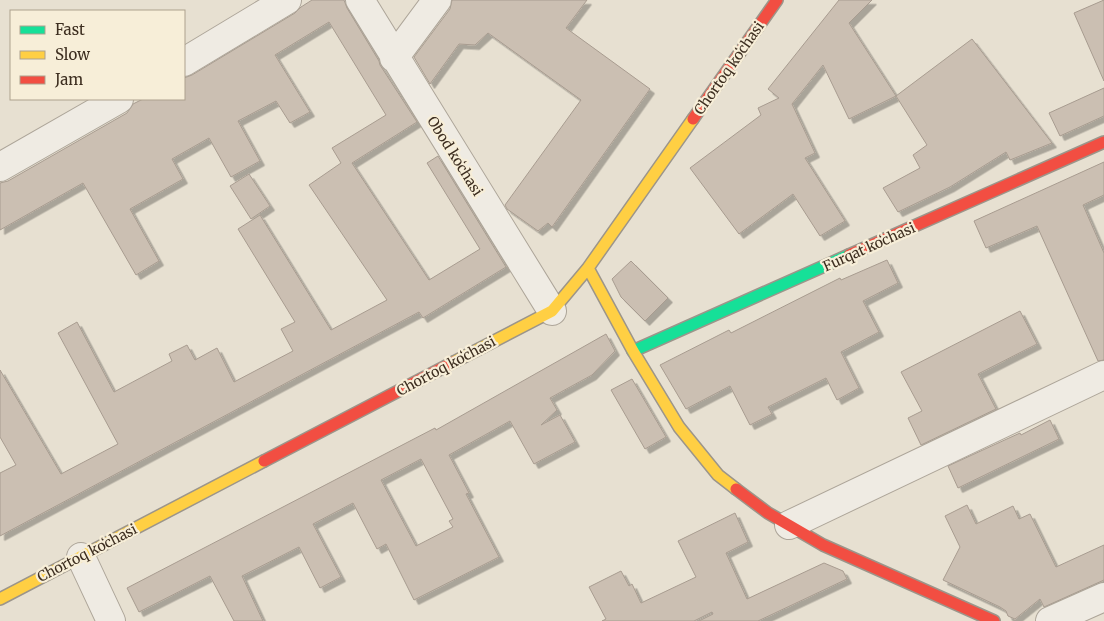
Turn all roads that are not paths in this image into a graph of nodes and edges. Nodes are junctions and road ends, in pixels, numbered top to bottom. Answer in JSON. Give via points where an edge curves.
{"nodes":[{"id":1,"x":286,"y":0,"type":"edge"},
{"id":2,"x":360,"y":0,"type":"edge"},
{"id":3,"x":437,"y":0,"type":"edge"},
{"id":4,"x":777,"y":0,"type":"edge"},
{"id":5,"x":394,"y":58,"type":"junction"},
{"id":6,"x":185,"y":61,"type":"edge"},
{"id":7,"x":118,"y":100,"type":"edge"},
{"id":8,"x":1104,"y":142,"type":"edge"},
{"id":9,"x":0,"y":167,"type":"edge"},
{"id":10,"x":588,"y":268,"type":"junction"},
{"id":11,"x":552,"y":311,"type":"junction"},
{"id":12,"x":634,"y":351,"type":"junction"},
{"id":13,"x":1104,"y":375,"type":"edge"},
{"id":14,"x":789,"y":525,"type":"junction"},
{"id":15,"x":81,"y":557,"type":"junction"},
{"id":16,"x":1104,"y":598,"type":"edge"},
{"id":17,"x":0,"y":599,"type":"edge"},
{"id":18,"x":111,"y":621,"type":"edge"},
{"id":19,"x":994,"y":621,"type":"edge"},
{"id":20,"x":1050,"y":621,"type":"edge"}],
"edges":[{"from":1,"to":6,"type":"street"},
{"from":2,"to":5,"type":"street","name":"Obod koʻchasi"},
{"from":3,"to":5,"type":"street"},
{"from":4,"to":10,"type":"street","name":"Chortoq koʻchasi"},
{"from":5,"to":11,"type":"street","name":"Obod koʻchasi"},
{"from":7,"to":9,"type":"street"},
{"from":8,"to":12,"type":"street","name":"Furqat koʻchasi"},
{"from":10,"to":11,"type":"street","name":"Chortoq koʻchasi"},
{"from":10,"to":12,"type":"street"},
{"from":11,"to":15,"type":"street","name":"Chortoq koʻchasi"},
{"from":12,"to":14,"type":"street","via":[[679,427],[718,475]]},
{"from":13,"to":14,"type":"street"},
{"from":14,"to":19,"type":"street","via":[[823,545]]},
{"from":15,"to":17,"type":"street","name":"Chortoq koʻchasi"},
{"from":15,"to":18,"type":"street"},
{"from":16,"to":20,"type":"street"}]}
